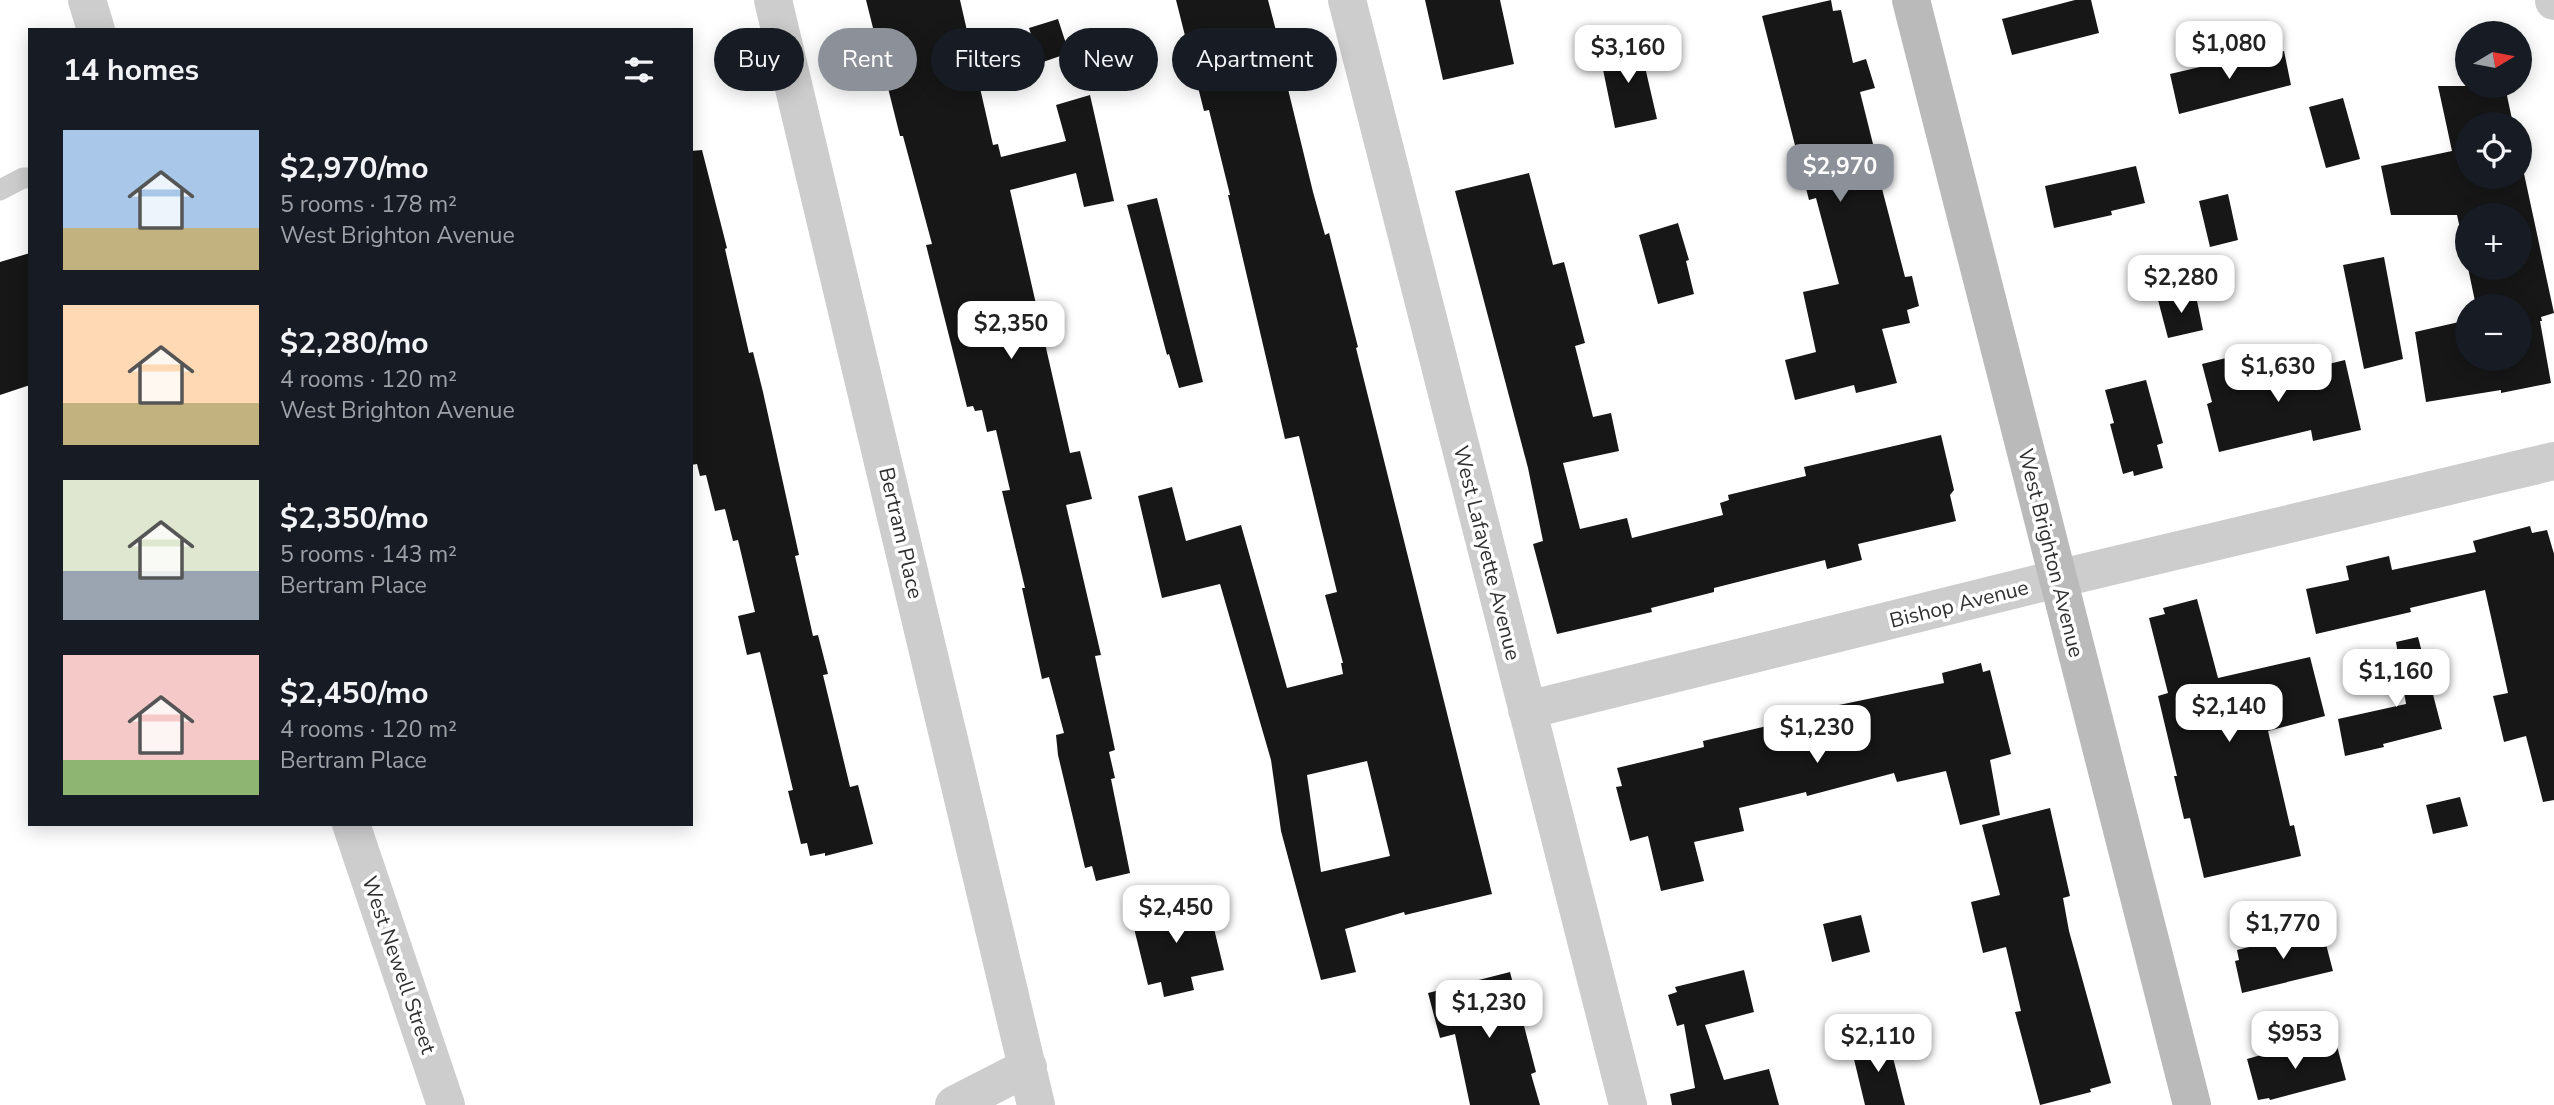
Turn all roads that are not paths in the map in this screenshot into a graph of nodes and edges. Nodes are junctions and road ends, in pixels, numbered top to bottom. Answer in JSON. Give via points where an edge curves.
{"nodes":[{"id":1,"x":86,"y":0,"type":"edge"},
{"id":2,"x":773,"y":0,"type":"edge"},
{"id":3,"x":1347,"y":0,"type":"edge"},
{"id":4,"x":1911,"y":0,"type":"edge"},
{"id":5,"x":95,"y":28,"type":"edge"},
{"id":6,"x":28,"y":178,"type":"edge"},
{"id":7,"x":0,"y":190,"type":"edge"},
{"id":8,"x":2554,"y":461,"type":"edge"},
{"id":9,"x":2057,"y":579,"type":"junction"},
{"id":10,"x":1527,"y":710,"type":"junction"},
{"id":11,"x":352,"y":826,"type":"edge"},
{"id":12,"x":1028,"y":1067,"type":"junction"},
{"id":13,"x":446,"y":1105,"type":"edge"},
{"id":14,"x":954,"y":1105,"type":"edge"},
{"id":15,"x":1036,"y":1105,"type":"edge"},
{"id":16,"x":1628,"y":1105,"type":"edge"},
{"id":17,"x":2192,"y":1105,"type":"edge"}],
"edges":[{"from":1,"to":5,"type":"street"},
{"from":2,"to":12,"type":"street","name":"Bertram Place"},
{"from":3,"to":10,"type":"street","name":"West Lafayette Avenue"},
{"from":4,"to":9,"type":"street","name":"West Brighton Avenue"},
{"from":6,"to":7,"type":"lane"},
{"from":8,"to":9,"type":"street","name":"Bishop Avenue"},
{"from":9,"to":10,"type":"street","name":"Bishop Avenue"},
{"from":9,"to":17,"type":"street","name":"West Brighton Avenue"},
{"from":10,"to":16,"type":"street","name":"West Lafayette Avenue"},
{"from":11,"to":13,"type":"street","name":"West Newell Street"},
{"from":12,"to":14,"type":"street"},
{"from":12,"to":15,"type":"street","name":"Bertram Place"}]}
